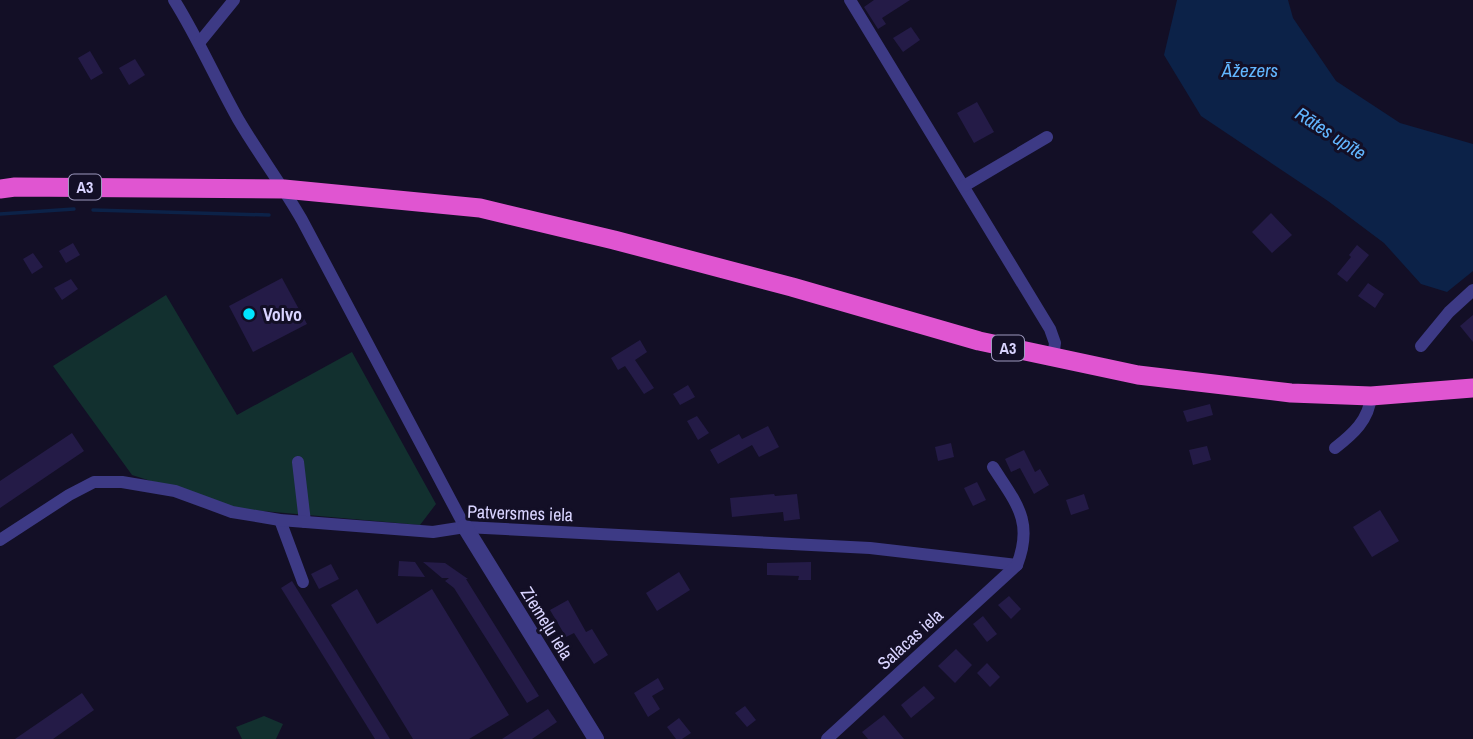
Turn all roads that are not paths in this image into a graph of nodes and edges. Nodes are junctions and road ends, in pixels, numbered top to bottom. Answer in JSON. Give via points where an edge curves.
{"nodes":[{"id":1,"x":174,"y":0,"type":"edge"},
{"id":2,"x":234,"y":0,"type":"edge"},
{"id":3,"x":850,"y":0,"type":"edge"},
{"id":4,"x":199,"y":43,"type":"junction"},
{"id":5,"x":1047,"y":137,"type":"dead end"},
{"id":6,"x":964,"y":186,"type":"junction"},
{"id":7,"x":0,"y":188,"type":"edge"},
{"id":8,"x":284,"y":189,"type":"junction"},
{"id":9,"x":1473,"y":290,"type":"edge"},
{"id":10,"x":1421,"y":346,"type":"dead end"},
{"id":11,"x":1053,"y":357,"type":"junction"},
{"id":12,"x":1473,"y":388,"type":"edge"},
{"id":13,"x":1371,"y":396,"type":"junction"},
{"id":14,"x":1335,"y":448,"type":"dead end"},
{"id":15,"x":298,"y":462,"type":"dead end"},
{"id":16,"x":993,"y":467,"type":"dead end"},
{"id":17,"x":280,"y":520,"type":"junction"},
{"id":18,"x":305,"y":522,"type":"junction"},
{"id":19,"x":465,"y":527,"type":"junction"},
{"id":20,"x":0,"y":540,"type":"edge"},
{"id":21,"x":1017,"y":565,"type":"junction"},
{"id":22,"x":303,"y":582,"type":"dead end"},
{"id":23,"x":596,"y":739,"type":"edge"},
{"id":24,"x":827,"y":739,"type":"edge"}],
"edges":[{"from":1,"to":4,"type":"street"},
{"from":2,"to":4,"type":"street"},
{"from":3,"to":6,"type":"street"},
{"from":4,"to":8,"type":"street","via":[[248,135]]},
{"from":5,"to":6,"type":"street"},
{"from":6,"to":11,"type":"street","via":[[1050,329]]},
{"from":7,"to":8,"type":"highway","number":"A3"},
{"from":8,"to":11,"type":"highway","number":"A3","via":[[480,208]]},
{"from":8,"to":19,"type":"street"},
{"from":9,"to":10,"type":"street"},
{"from":11,"to":13,"type":"highway","number":"A3","via":[[1138,375],[1291,393]]},
{"from":12,"to":13,"type":"highway","number":"A3"},
{"from":13,"to":14,"type":"street","via":[[1358,429]]},
{"from":15,"to":18,"type":"street"},
{"from":16,"to":21,"type":"street","via":[[1022,513],[1024,547]]},
{"from":17,"to":18,"type":"street","name":"Patversmes iela"},
{"from":17,"to":20,"type":"street","name":"Patversmes iela","via":[[232,512],[175,491],[94,482]]},
{"from":17,"to":22,"type":"street"},
{"from":18,"to":19,"type":"street","name":"Patversmes iela","via":[[433,532]]},
{"from":19,"to":21,"type":"street","name":"Patversmes iela","via":[[870,548]]},
{"from":19,"to":23,"type":"street","name":"Ziemeļu iela"},
{"from":21,"to":24,"type":"street","name":"Salacas iela"}]}
